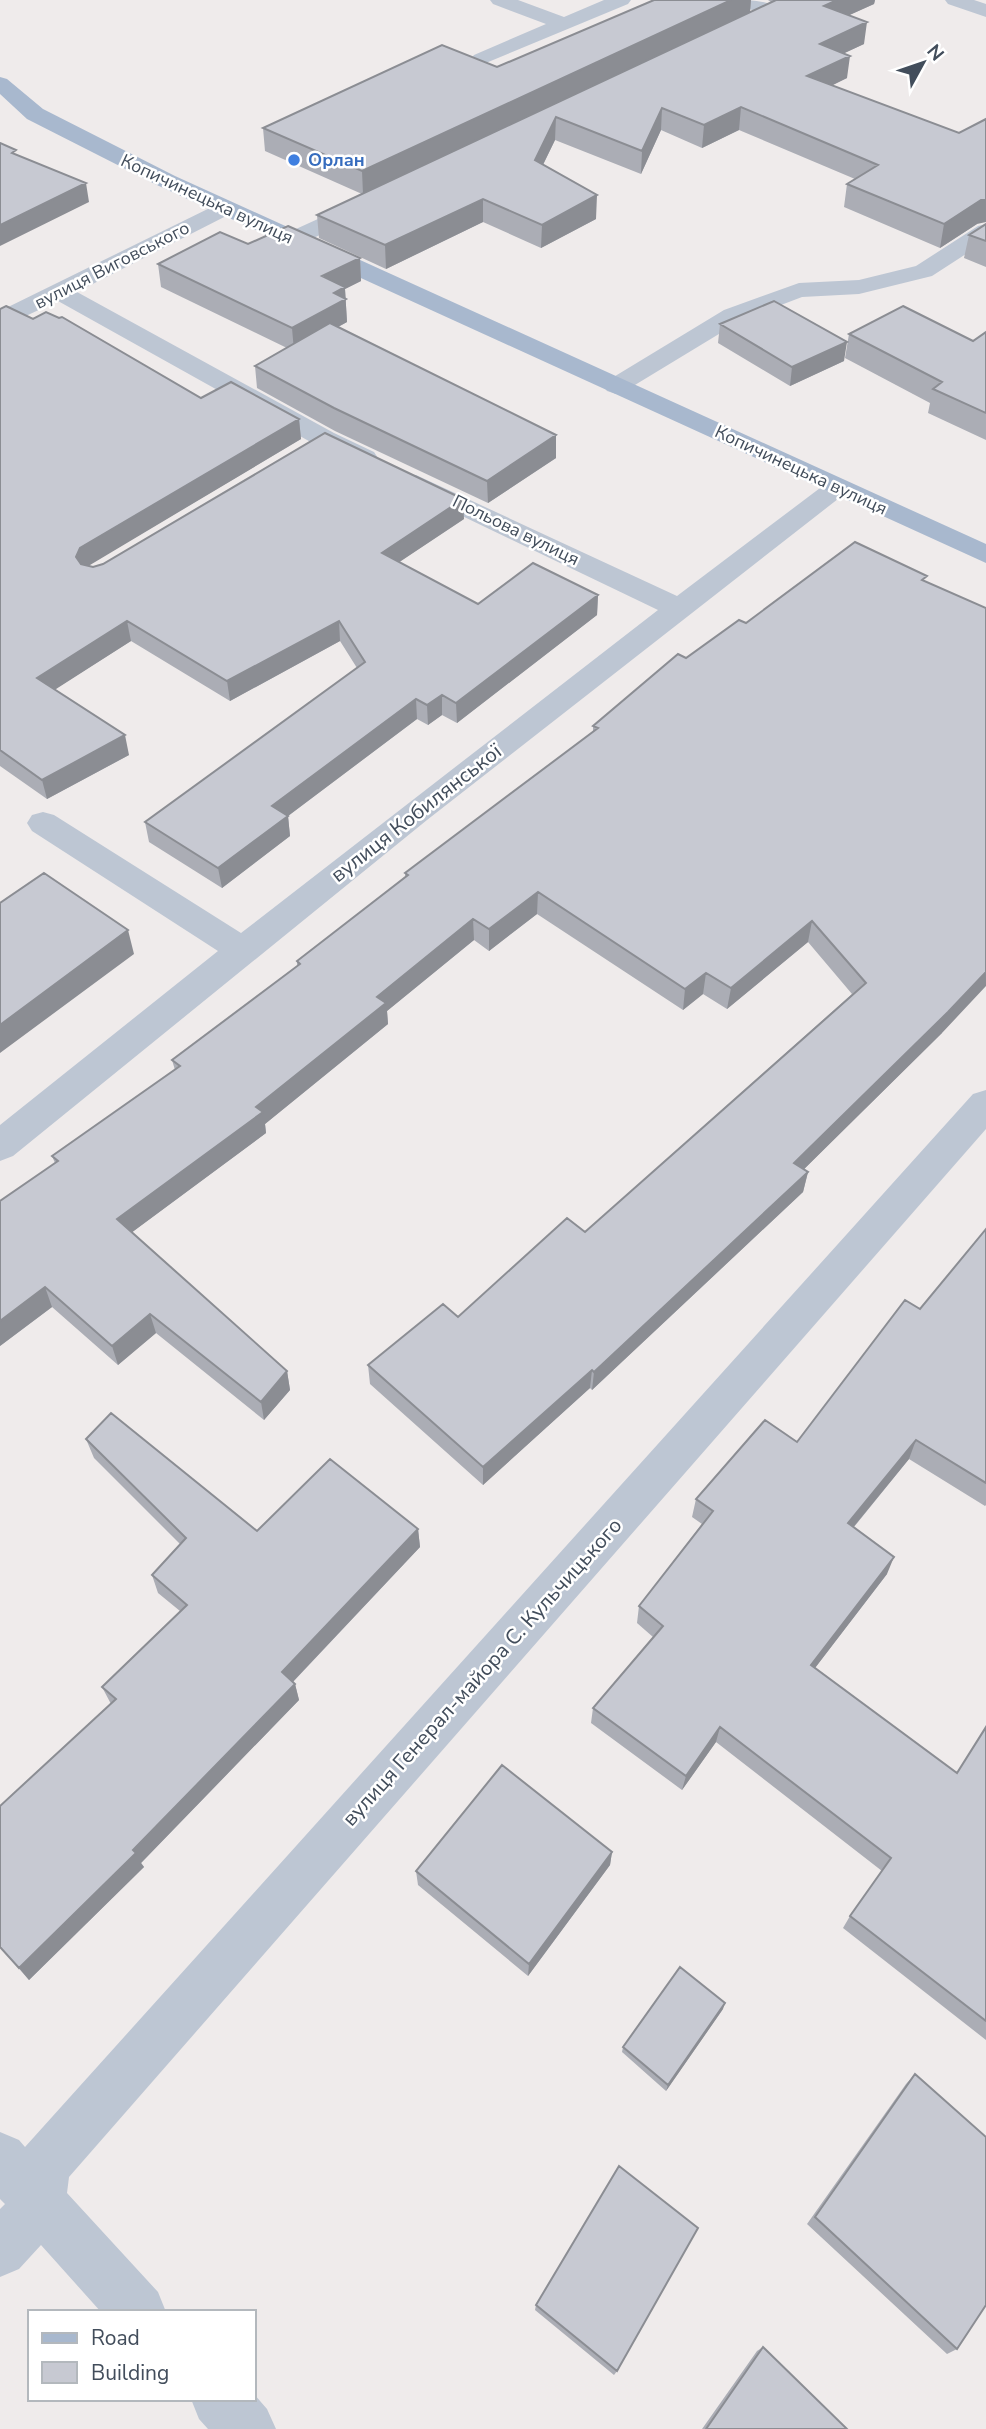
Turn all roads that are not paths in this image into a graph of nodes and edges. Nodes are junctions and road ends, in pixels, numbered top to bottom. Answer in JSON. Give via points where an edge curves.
{"nodes":[{"id":1,"x":500,"y":0,"type":"edge"},
{"id":2,"x":621,"y":0,"type":"edge"},
{"id":3,"x":744,"y":0,"type":"edge"},
{"id":4,"x":955,"y":0,"type":"edge"},
{"id":5,"x":986,"y":11,"type":"edge"},
{"id":6,"x":562,"y":23,"type":"junction"},
{"id":7,"x":723,"y":36,"type":"edge"},
{"id":8,"x":481,"y":59,"type":"edge"},
{"id":9,"x":0,"y":83,"type":"edge"},
{"id":10,"x":382,"y":197,"type":"edge"},
{"id":11,"x":225,"y":208,"type":"junction"},
{"id":12,"x":986,"y":231,"type":"edge"},
{"id":13,"x":293,"y":239,"type":"junction"},
{"id":14,"x":59,"y":292,"type":"junction"},
{"id":15,"x":0,"y":321,"type":"edge"},
{"id":16,"x":616,"y":386,"type":"junction"},
{"id":17,"x":838,"y":488,"type":"junction"},
{"id":18,"x":986,"y":555,"type":"edge"},
{"id":19,"x":678,"y":608,"type":"junction"},
{"id":20,"x":43,"y":822,"type":"dead end"},
{"id":21,"x":240,"y":949,"type":"junction"},
{"id":22,"x":986,"y":1104,"type":"edge"},
{"id":23,"x":0,"y":1146,"type":"edge"},
{"id":24,"x":0,"y":2160,"type":"edge"},
{"id":25,"x":39,"y":2206,"type":"junction"},
{"id":26,"x":0,"y":2250,"type":"edge"},
{"id":27,"x":136,"y":2310,"type":"edge"},
{"id":28,"x":221,"y":2401,"type":"edge"},
{"id":29,"x":247,"y":2429,"type":"edge"}],
"edges":[{"from":1,"to":6,"type":"street"},
{"from":2,"to":6,"type":"street"},
{"from":3,"to":7,"type":"street","via":[[773,12]]},
{"from":4,"to":5,"type":"street"},
{"from":6,"to":8,"type":"street"},
{"from":9,"to":11,"type":"main road","name":"Копичинецька вулиця","via":[[18,101],[62,129]]},
{"from":10,"to":13,"type":"street"},
{"from":11,"to":13,"type":"main road","name":"Копичинецька вулиця"},
{"from":11,"to":14,"type":"street","name":"вулиця Виговського"},
{"from":12,"to":16,"type":"street","via":[[925,271],[859,286],[799,290],[733,315]]},
{"from":13,"to":16,"type":"main road","name":"Копичинецька вулиця"},
{"from":14,"to":15,"type":"street","name":"вулиця Виговського"},
{"from":14,"to":19,"type":"street","name":"Польова вулиця","via":[[314,446]]},
{"from":16,"to":17,"type":"main road","name":"Копичинецька вулиця"},
{"from":17,"to":18,"type":"main road","name":"Копичинецька вулиця"},
{"from":17,"to":19,"type":"street","name":"вулиця Кобилянської"},
{"from":19,"to":21,"type":"street","name":"вулиця Кобилянської"},
{"from":20,"to":21,"type":"street"},
{"from":21,"to":23,"type":"street","name":"вулиця Кобилянської"},
{"from":22,"to":25,"type":"street","name":"вулиця Генерал-майора С. Кульчицького","via":[[43,2166]]},
{"from":24,"to":25,"type":"street"},
{"from":25,"to":26,"type":"street"},
{"from":25,"to":27,"type":"street"},
{"from":28,"to":29,"type":"street"}]}
